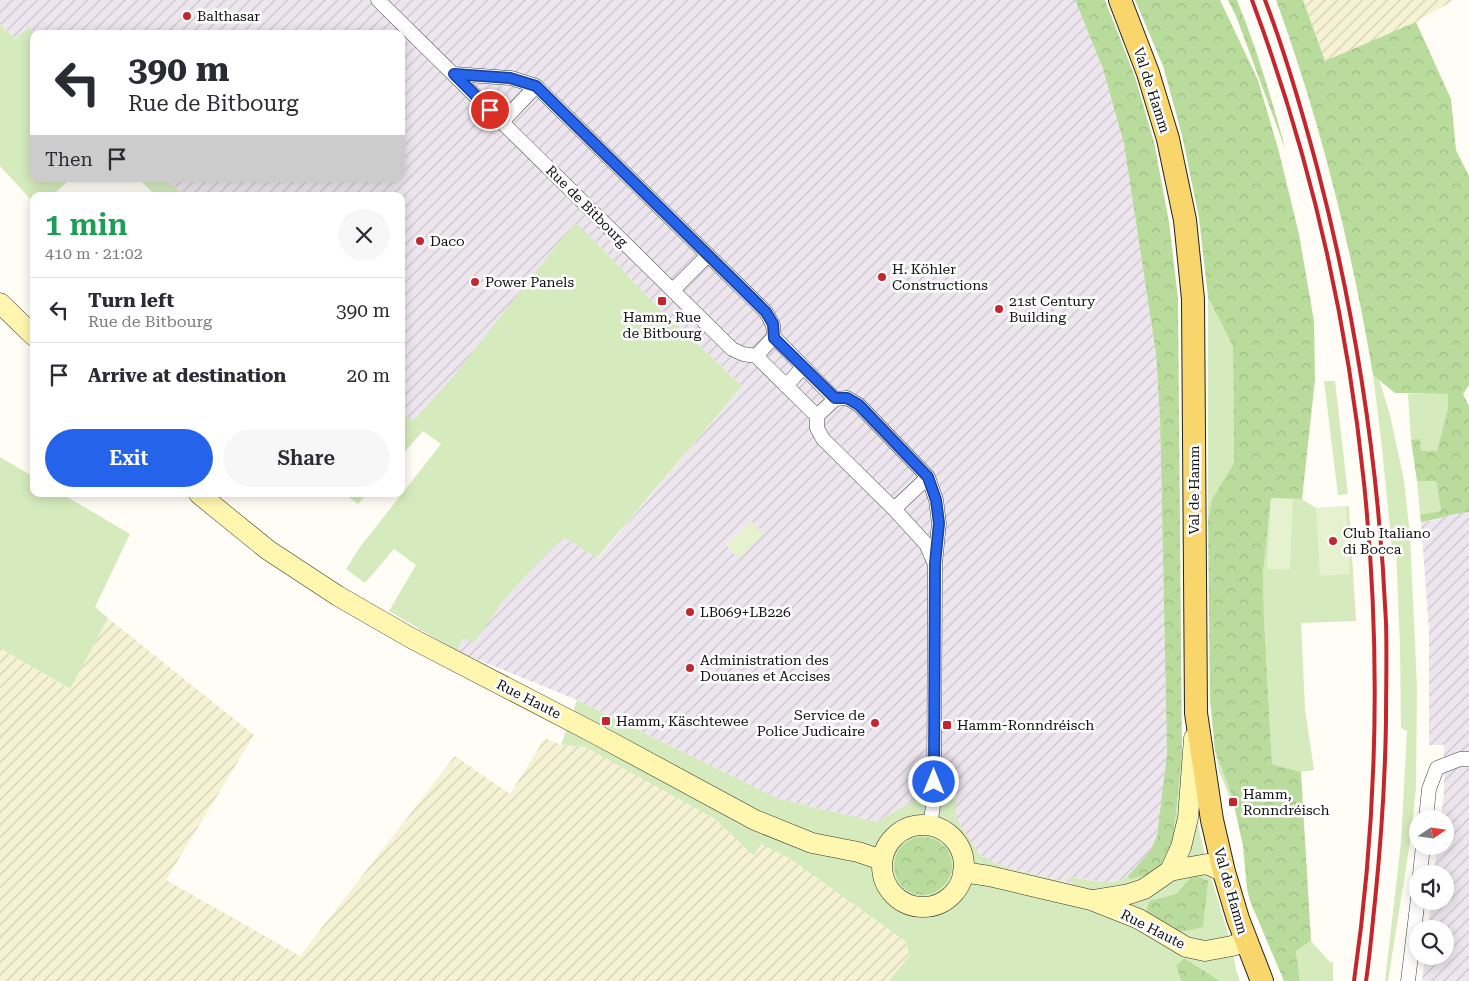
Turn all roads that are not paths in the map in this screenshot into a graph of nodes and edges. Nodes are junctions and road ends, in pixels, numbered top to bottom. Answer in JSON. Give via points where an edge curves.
{"nodes":[{"id":1,"x":378,"y":0,"type":"edge"},
{"id":2,"x":1120,"y":0,"type":"edge"},
{"id":3,"x":454,"y":74,"type":"junction"},
{"id":4,"x":536,"y":86,"type":"junction"},
{"id":5,"x":502,"y":122,"type":"junction"},
{"id":6,"x":708,"y":255,"type":"junction"},
{"id":7,"x":673,"y":290,"type":"junction"},
{"id":8,"x":0,"y":303,"type":"edge"},
{"id":9,"x":30,"y":332,"type":"edge"},
{"id":10,"x":774,"y":338,"type":"junction"},
{"id":11,"x":756,"y":356,"type":"junction"},
{"id":12,"x":804,"y":367,"type":"junction"},
{"id":13,"x":786,"y":386,"type":"junction"},
{"id":14,"x":835,"y":398,"type":"junction"},
{"id":15,"x":817,"y":416,"type":"junction"},
{"id":16,"x":928,"y":477,"type":"junction"},
{"id":17,"x":202,"y":497,"type":"edge"},
{"id":18,"x":894,"y":509,"type":"junction"},
{"id":19,"x":935,"y":564,"type":"junction"},
{"id":20,"x":1196,"y":713,"type":"junction"},
{"id":21,"x":1469,"y":759,"type":"edge"},
{"id":22,"x":1427,"y":810,"type":"edge"},
{"id":23,"x":930,"y":825,"type":"junction"},
{"id":24,"x":882,"y":860,"type":"junction"},
{"id":25,"x":1170,"y":871,"type":"junction"},
{"id":26,"x":963,"y":872,"type":"junction"},
{"id":27,"x":1224,"y":872,"type":"junction"},
{"id":28,"x":1091,"y":900,"type":"junction"},
{"id":29,"x":1417,"y":910,"type":"edge"},
{"id":30,"x":1246,"y":941,"type":"junction"},
{"id":31,"x":1262,"y":981,"type":"edge"},
{"id":32,"x":1408,"y":981,"type":"edge"}],
"edges":[{"from":1,"to":3,"type":"street","name":"Rue de Bitbourg"},
{"from":2,"to":20,"type":"main road","name":"Val de Hamm","via":[[1148,73],[1168,139],[1185,220],[1193,299]]},
{"from":3,"to":4,"type":"street","via":[[510,78]]},
{"from":3,"to":5,"type":"street","name":"Rue de Bitbourg"},
{"from":4,"to":5,"type":"street"},
{"from":4,"to":6,"type":"street"},
{"from":5,"to":7,"type":"street","name":"Rue de Bitbourg"},
{"from":6,"to":7,"type":"street"},
{"from":6,"to":10,"type":"street","via":[[766,312],[773,324]]},
{"from":7,"to":11,"type":"street","name":"Rue de Bitbourg","via":[[732,349]]},
{"from":8,"to":9,"type":"main road"},
{"from":10,"to":11,"type":"street"},
{"from":10,"to":12,"type":"street"},
{"from":11,"to":13,"type":"street","name":"Rue de Bitbourg"},
{"from":12,"to":13,"type":"street"},
{"from":12,"to":14,"type":"street"},
{"from":13,"to":15,"type":"street","name":"Rue de Bitbourg"},
{"from":14,"to":15,"type":"street"},
{"from":14,"to":16,"type":"street","via":[[847,398],[859,405]]},
{"from":15,"to":18,"type":"street","via":[[823,439]]},
{"from":16,"to":18,"type":"street"},
{"from":16,"to":19,"type":"street","via":[[939,523]]},
{"from":17,"to":24,"type":"main road","name":"Rue Haute","via":[[268,550],[411,638],[755,820],[812,843]]},
{"from":18,"to":19,"type":"street","via":[[926,544]]},
{"from":19,"to":23,"type":"street","via":[[934,800]]},
{"from":20,"to":25,"type":"main road","name":"Rue Haute","via":[[1188,818],[1181,847]]},
{"from":20,"to":27,"type":"main road","name":"Val de Hamm","via":[[1212,820]]},
{"from":21,"to":22,"type":"street","via":[[1437,768],[1429,789]]},
{"from":23,"to":24,"type":"main road","via":[[914,825],[898,832],[887,845]]},
{"from":23,"to":26,"type":"main road","via":[[945,831],[956,842],[963,856]]},
{"from":24,"to":26,"type":"main road","via":[[883,876],[890,890],[915,906],[928,906],[952,895]]},
{"from":25,"to":27,"type":"main road","name":"Rue Haute","via":[[1207,864]]},
{"from":25,"to":28,"type":"main road","name":"Rue Haute","via":[[1144,890]]},
{"from":26,"to":28,"type":"main road","name":"Rue Haute"},
{"from":27,"to":30,"type":"main road","name":"Val de Hamm"},
{"from":28,"to":30,"type":"main road","name":"Rue Haute","via":[[1139,919],[1186,947],[1205,951]]},
{"from":29,"to":32,"type":"street"},
{"from":30,"to":31,"type":"main road","name":"Val de Hamm"}]}
